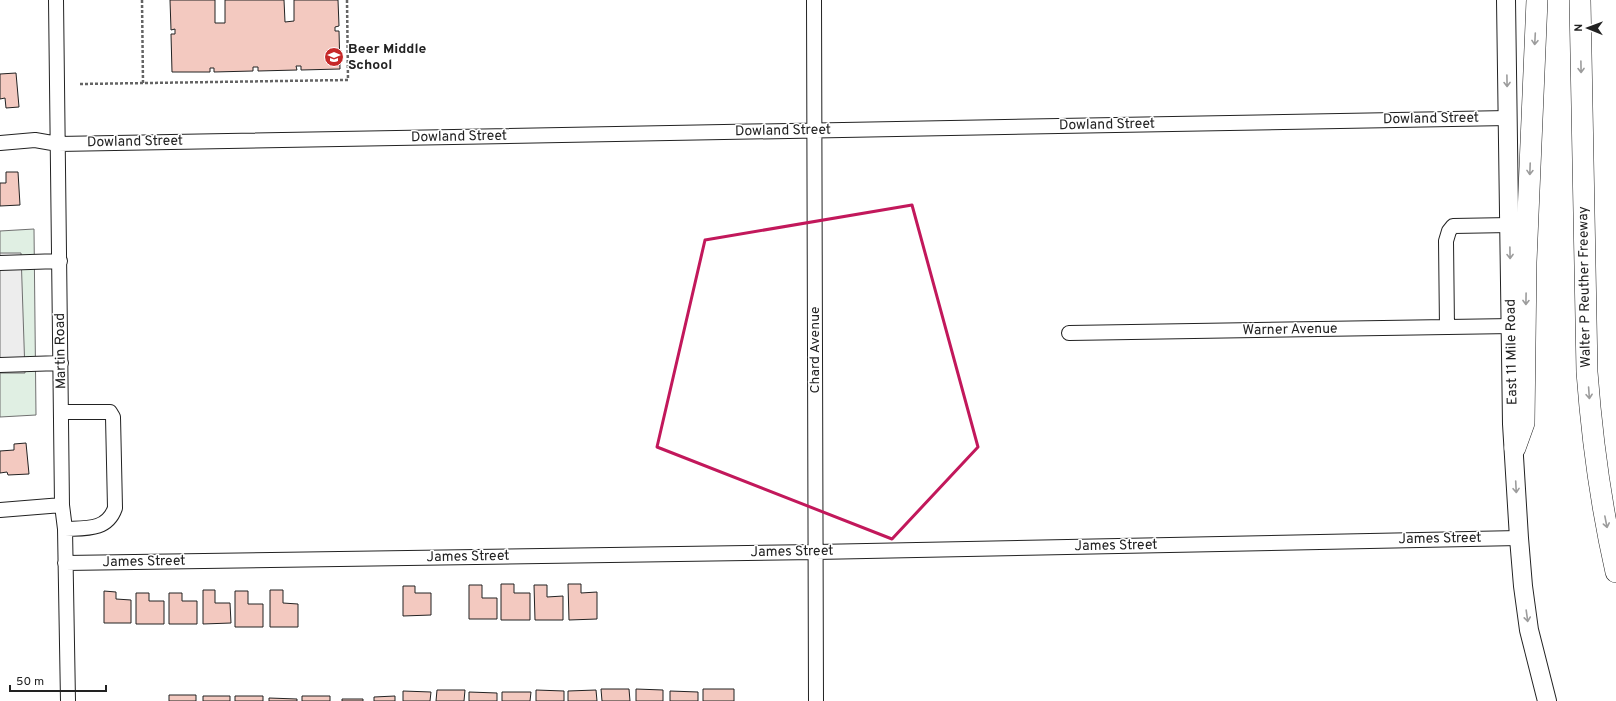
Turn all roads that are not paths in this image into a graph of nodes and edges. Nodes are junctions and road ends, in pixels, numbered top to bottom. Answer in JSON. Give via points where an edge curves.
{"nodes":[{"id":1,"x":56,"y":0,"type":"edge"},
{"id":2,"x":814,"y":0,"type":"edge"},
{"id":3,"x":1506,"y":0,"type":"edge"},
{"id":4,"x":1538,"y":0,"type":"edge"},
{"id":5,"x":1580,"y":0,"type":"edge"},
{"id":6,"x":1508,"y":118,"type":"junction"},
{"id":7,"x":813,"y":130,"type":"junction"},
{"id":8,"x":0,"y":143,"type":"edge"},
{"id":9,"x":58,"y":144,"type":"junction"},
{"id":10,"x":1510,"y":225,"type":"junction"},
{"id":11,"x":60,"y":261,"type":"junction"},
{"id":12,"x":0,"y":263,"type":"edge"},
{"id":13,"x":1512,"y":326,"type":"junction"},
{"id":14,"x":1446,"y":327,"type":"junction"},
{"id":15,"x":1069,"y":333,"type":"dead end"},
{"id":16,"x":61,"y":363,"type":"junction"},
{"id":17,"x":0,"y":365,"type":"edge"},
{"id":18,"x":62,"y":412,"type":"junction"},
{"id":19,"x":1515,"y":448,"type":"junction"},
{"id":20,"x":62,"y":505,"type":"junction"},
{"id":21,"x":0,"y":510,"type":"edge"},
{"id":22,"x":65,"y":529,"type":"junction"},
{"id":23,"x":1519,"y":538,"type":"junction"},
{"id":24,"x":816,"y":552,"type":"junction"},
{"id":25,"x":65,"y":563,"type":"junction"},
{"id":26,"x":1616,"y":572,"type":"edge"},
{"id":27,"x":68,"y":701,"type":"edge"},
{"id":28,"x":816,"y":701,"type":"edge"},
{"id":29,"x":1547,"y":701,"type":"edge"}],
"edges":[{"from":1,"to":9,"type":"street","name":"Martin Road"},
{"from":2,"to":7,"type":"street","name":"Chard Avenue"},
{"from":3,"to":6,"type":"main road","name":"East 11 Mile Road","one_way":true},
{"from":4,"to":19,"type":"highway","one_way":true,"via":[[1527,254],[1524,423]]},
{"from":5,"to":26,"type":"highway","name":"Walter P Reuther Freeway","one_way":true,"via":[[1587,372],[1591,428],[1600,493]]},
{"from":6,"to":7,"type":"street","name":"Dowland Street"},
{"from":6,"to":10,"type":"main road","name":"East 11 Mile Road"},
{"from":7,"to":9,"type":"street","name":"Dowland Street"},
{"from":7,"to":24,"type":"street","name":"Chard Avenue"},
{"from":8,"to":9,"type":"street","name":"Dowland Street","via":[[35,140]]},
{"from":9,"to":11,"type":"street","name":"Martin Road"},
{"from":10,"to":13,"type":"main road","name":"East 11 Mile Road","one_way":true},
{"from":10,"to":14,"type":"street","via":[[1453,226],[1449,231],[1446,241]]},
{"from":11,"to":12,"type":"street"},
{"from":11,"to":16,"type":"street","name":"Martin Road"},
{"from":13,"to":14,"type":"street","name":"Warner Avenue"},
{"from":13,"to":19,"type":"main road","name":"East 11 Mile Road","via":[[1512,424]]},
{"from":14,"to":15,"type":"street","name":"Warner Avenue"},
{"from":16,"to":17,"type":"street"},
{"from":16,"to":18,"type":"street","name":"Martin Road"},
{"from":18,"to":20,"type":"street","name":"Martin Road"},
{"from":18,"to":22,"type":"street","via":[[110,412],[113,417],[115,508],[112,516],[107,522],[97,526]]},
{"from":19,"to":23,"type":"main road","name":"East 11 Mile Road","one_way":true},
{"from":20,"to":21,"type":"street"},
{"from":20,"to":22,"type":"street","name":"Martin Road"},
{"from":22,"to":25,"type":"street","name":"Martin Road"},
{"from":23,"to":24,"type":"street","name":"James Street"},
{"from":23,"to":29,"type":"main road","name":"East 11 Mile Road","one_way":true,"via":[[1529,630]]},
{"from":24,"to":25,"type":"street","name":"James Street"},
{"from":24,"to":28,"type":"street","name":"Chard Avenue"},
{"from":25,"to":27,"type":"street","name":"Martin Road"}]}
